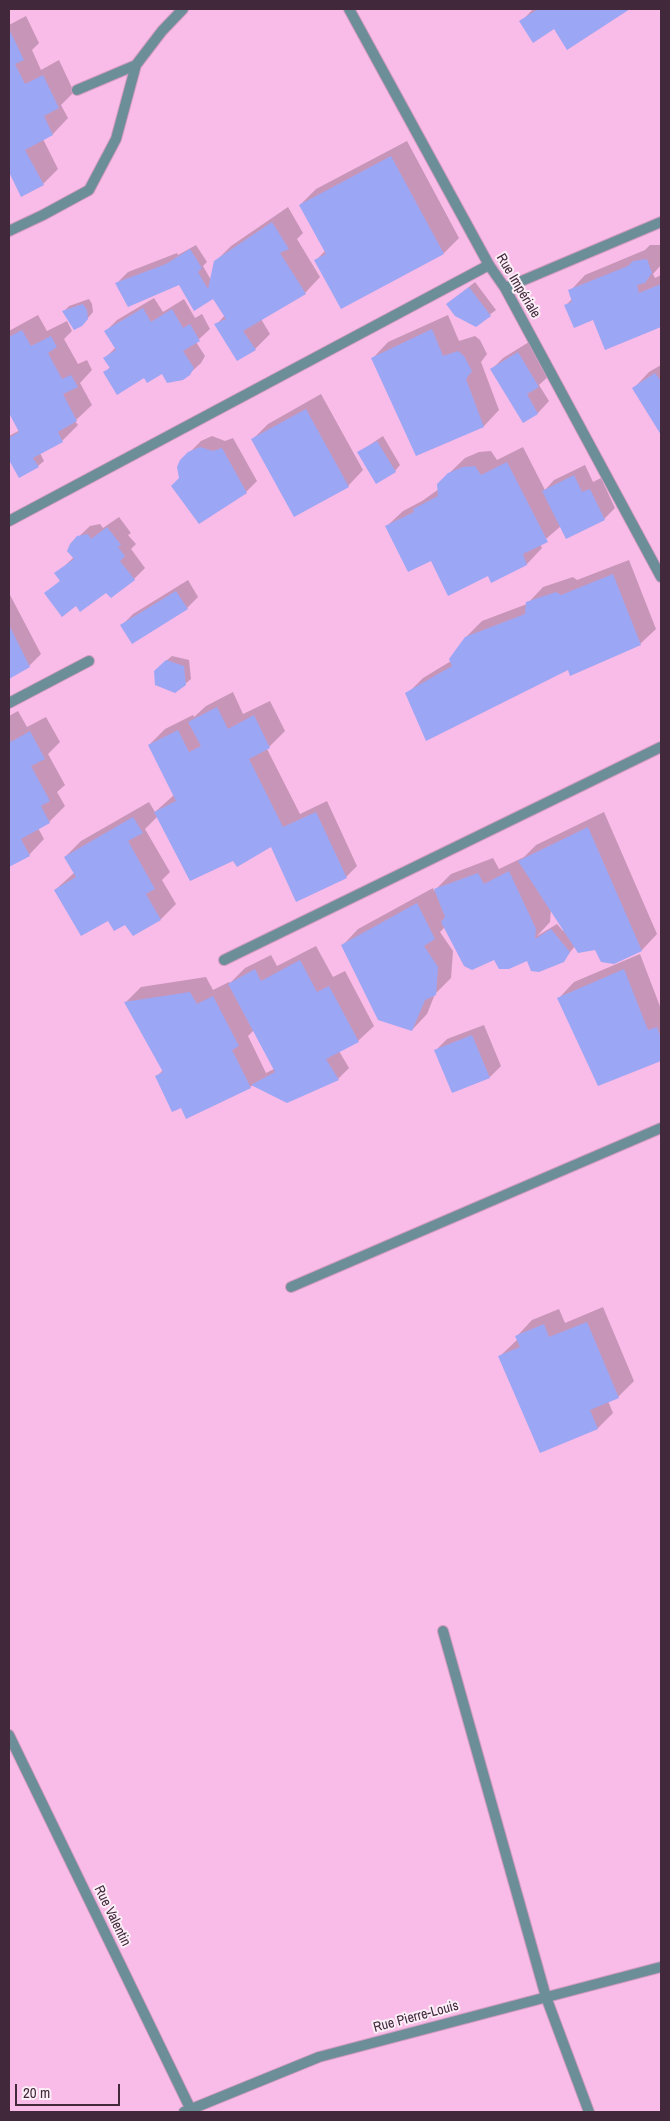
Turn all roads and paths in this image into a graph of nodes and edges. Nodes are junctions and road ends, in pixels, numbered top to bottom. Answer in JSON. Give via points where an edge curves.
{"nodes":[{"id":1,"x":183,"y":9,"type":"edge"},
{"id":2,"x":349,"y":9,"type":"edge"},
{"id":3,"x":136,"y":64,"type":"junction"},
{"id":4,"x":77,"y":90,"type":"dead end"},
{"id":5,"x":661,"y":222,"type":"edge"},
{"id":6,"x":9,"y":230,"type":"edge"},
{"id":7,"x":489,"y":265,"type":"junction"},
{"id":8,"x":505,"y":288,"type":"junction"},
{"id":9,"x":9,"y":521,"type":"edge"},
{"id":10,"x":661,"y":577,"type":"edge"},
{"id":11,"x":88,"y":661,"type":"dead end"},
{"id":12,"x":9,"y":703,"type":"edge"},
{"id":13,"x":661,"y":747,"type":"edge"},
{"id":14,"x":224,"y":960,"type":"dead end"},
{"id":15,"x":661,"y":1128,"type":"edge"},
{"id":16,"x":291,"y":1288,"type":"dead end"},
{"id":17,"x":443,"y":1631,"type":"dead end"},
{"id":18,"x":9,"y":1735,"type":"edge"},
{"id":19,"x":661,"y":1967,"type":"edge"},
{"id":20,"x":546,"y":1997,"type":"junction"},
{"id":21,"x":188,"y":2111,"type":"edge"},
{"id":22,"x":589,"y":2112,"type":"edge"}],
"edges":[{"from":1,"to":3,"type":"street"},
{"from":2,"to":7,"type":"street","name":"Rue Impériale"},
{"from":3,"to":4,"type":"street"},
{"from":3,"to":6,"type":"street","via":[[116,139],[89,190]]},
{"from":5,"to":8,"type":"street"},
{"from":7,"to":8,"type":"street","name":"Rue Impériale"},
{"from":7,"to":9,"type":"street"},
{"from":8,"to":10,"type":"street","name":"Rue Impériale"},
{"from":11,"to":12,"type":"street"},
{"from":13,"to":14,"type":"street"},
{"from":15,"to":16,"type":"street"},
{"from":17,"to":20,"type":"street"},
{"from":18,"to":21,"type":"street","name":"Rue Valentin"},
{"from":19,"to":20,"type":"street","name":"Rue Pierre-Louis"},
{"from":20,"to":21,"type":"street","name":"Rue Pierre-Louis","via":[[319,2057]]},
{"from":20,"to":22,"type":"street"}]}
